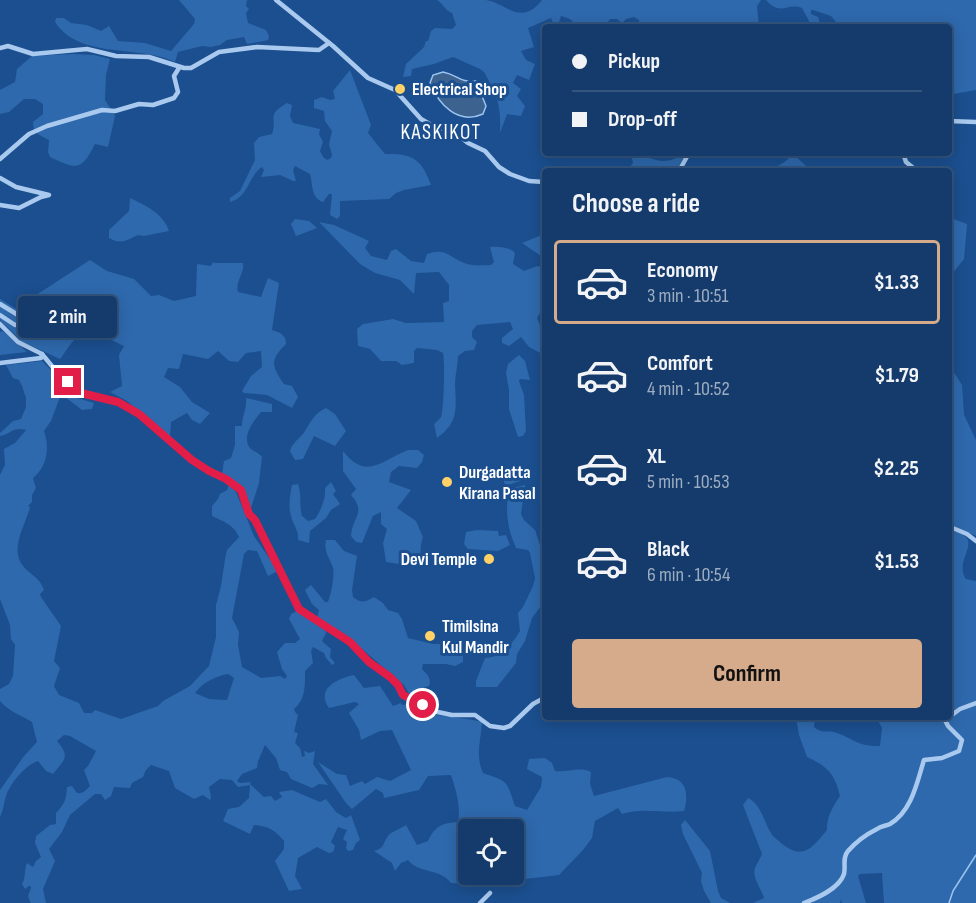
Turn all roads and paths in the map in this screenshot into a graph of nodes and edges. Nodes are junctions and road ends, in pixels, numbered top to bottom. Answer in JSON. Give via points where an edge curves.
{"nodes":[{"id":1,"x":276,"y":0,"type":"edge"},
{"id":2,"x":329,"y":43,"type":"junction"},
{"id":3,"x":0,"y":48,"type":"edge"},
{"id":4,"x":179,"y":68,"type":"junction"},
{"id":5,"x":952,"y":121,"type":"edge"},
{"id":6,"x":976,"y":122,"type":"edge"},
{"id":7,"x":904,"y":156,"type":"edge"},
{"id":8,"x":0,"y":159,"type":"edge"},
{"id":9,"x":913,"y":168,"type":"edge"},
{"id":10,"x":0,"y":178,"type":"edge"},
{"id":11,"x":542,"y":182,"type":"edge"},
{"id":12,"x":0,"y":205,"type":"edge"},
{"id":13,"x":0,"y":304,"type":"edge"},
{"id":14,"x":0,"y":315,"type":"edge"},
{"id":15,"x":0,"y":324,"type":"edge"},
{"id":16,"x":42,"y":354,"type":"junction"},
{"id":17,"x":0,"y":363,"type":"edge"},
{"id":18,"x":952,"y":528,"type":"edge"},
{"id":19,"x":976,"y":541,"type":"edge"},
{"id":20,"x":542,"y":699,"type":"edge"},
{"id":21,"x":976,"y":703,"type":"edge"},
{"id":22,"x":952,"y":715,"type":"edge"},
{"id":23,"x":945,"y":720,"type":"edge"},
{"id":24,"x":490,"y":893,"type":"dead end"},
{"id":25,"x":480,"y":903,"type":"edge"},
{"id":26,"x":804,"y":903,"type":"edge"}],
"edges":[{"from":1,"to":2,"type":"street"},
{"from":2,"to":4,"type":"street","via":[[319,50],[257,47],[219,52],[191,68]]},
{"from":2,"to":11,"type":"street","via":[[368,78],[395,90],[422,119],[485,151],[510,174]]},
{"from":3,"to":4,"type":"street","via":[[8,46],[33,54],[87,49],[116,56],[149,57]]},
{"from":4,"to":8,"type":"street","via":[[174,76],[178,92],[174,98],[153,105],[102,110],[47,126],[29,134]]},
{"from":5,"to":6,"type":"street"},
{"from":7,"to":9,"type":"street"},
{"from":10,"to":12,"type":"street","via":[[16,187],[49,195],[19,208]]},
{"from":13,"to":14,"type":"street","via":[[18,315],[20,324]]},
{"from":15,"to":16,"type":"street","via":[[18,342]]},
{"from":16,"to":17,"type":"street","via":[[41,358]]},
{"from":16,"to":20,"type":"street","via":[[81,393],[118,402],[139,414],[192,460],[241,490],[249,514],[299,609],[350,642],[408,698],[432,711],[475,715],[498,728],[510,726]]},
{"from":18,"to":19,"type":"street"},
{"from":21,"to":22,"type":"street"},
{"from":23,"to":26,"type":"street","via":[[962,740],[959,751],[924,760],[902,814],[849,850],[836,885]]},
{"from":24,"to":25,"type":"street"}]}
